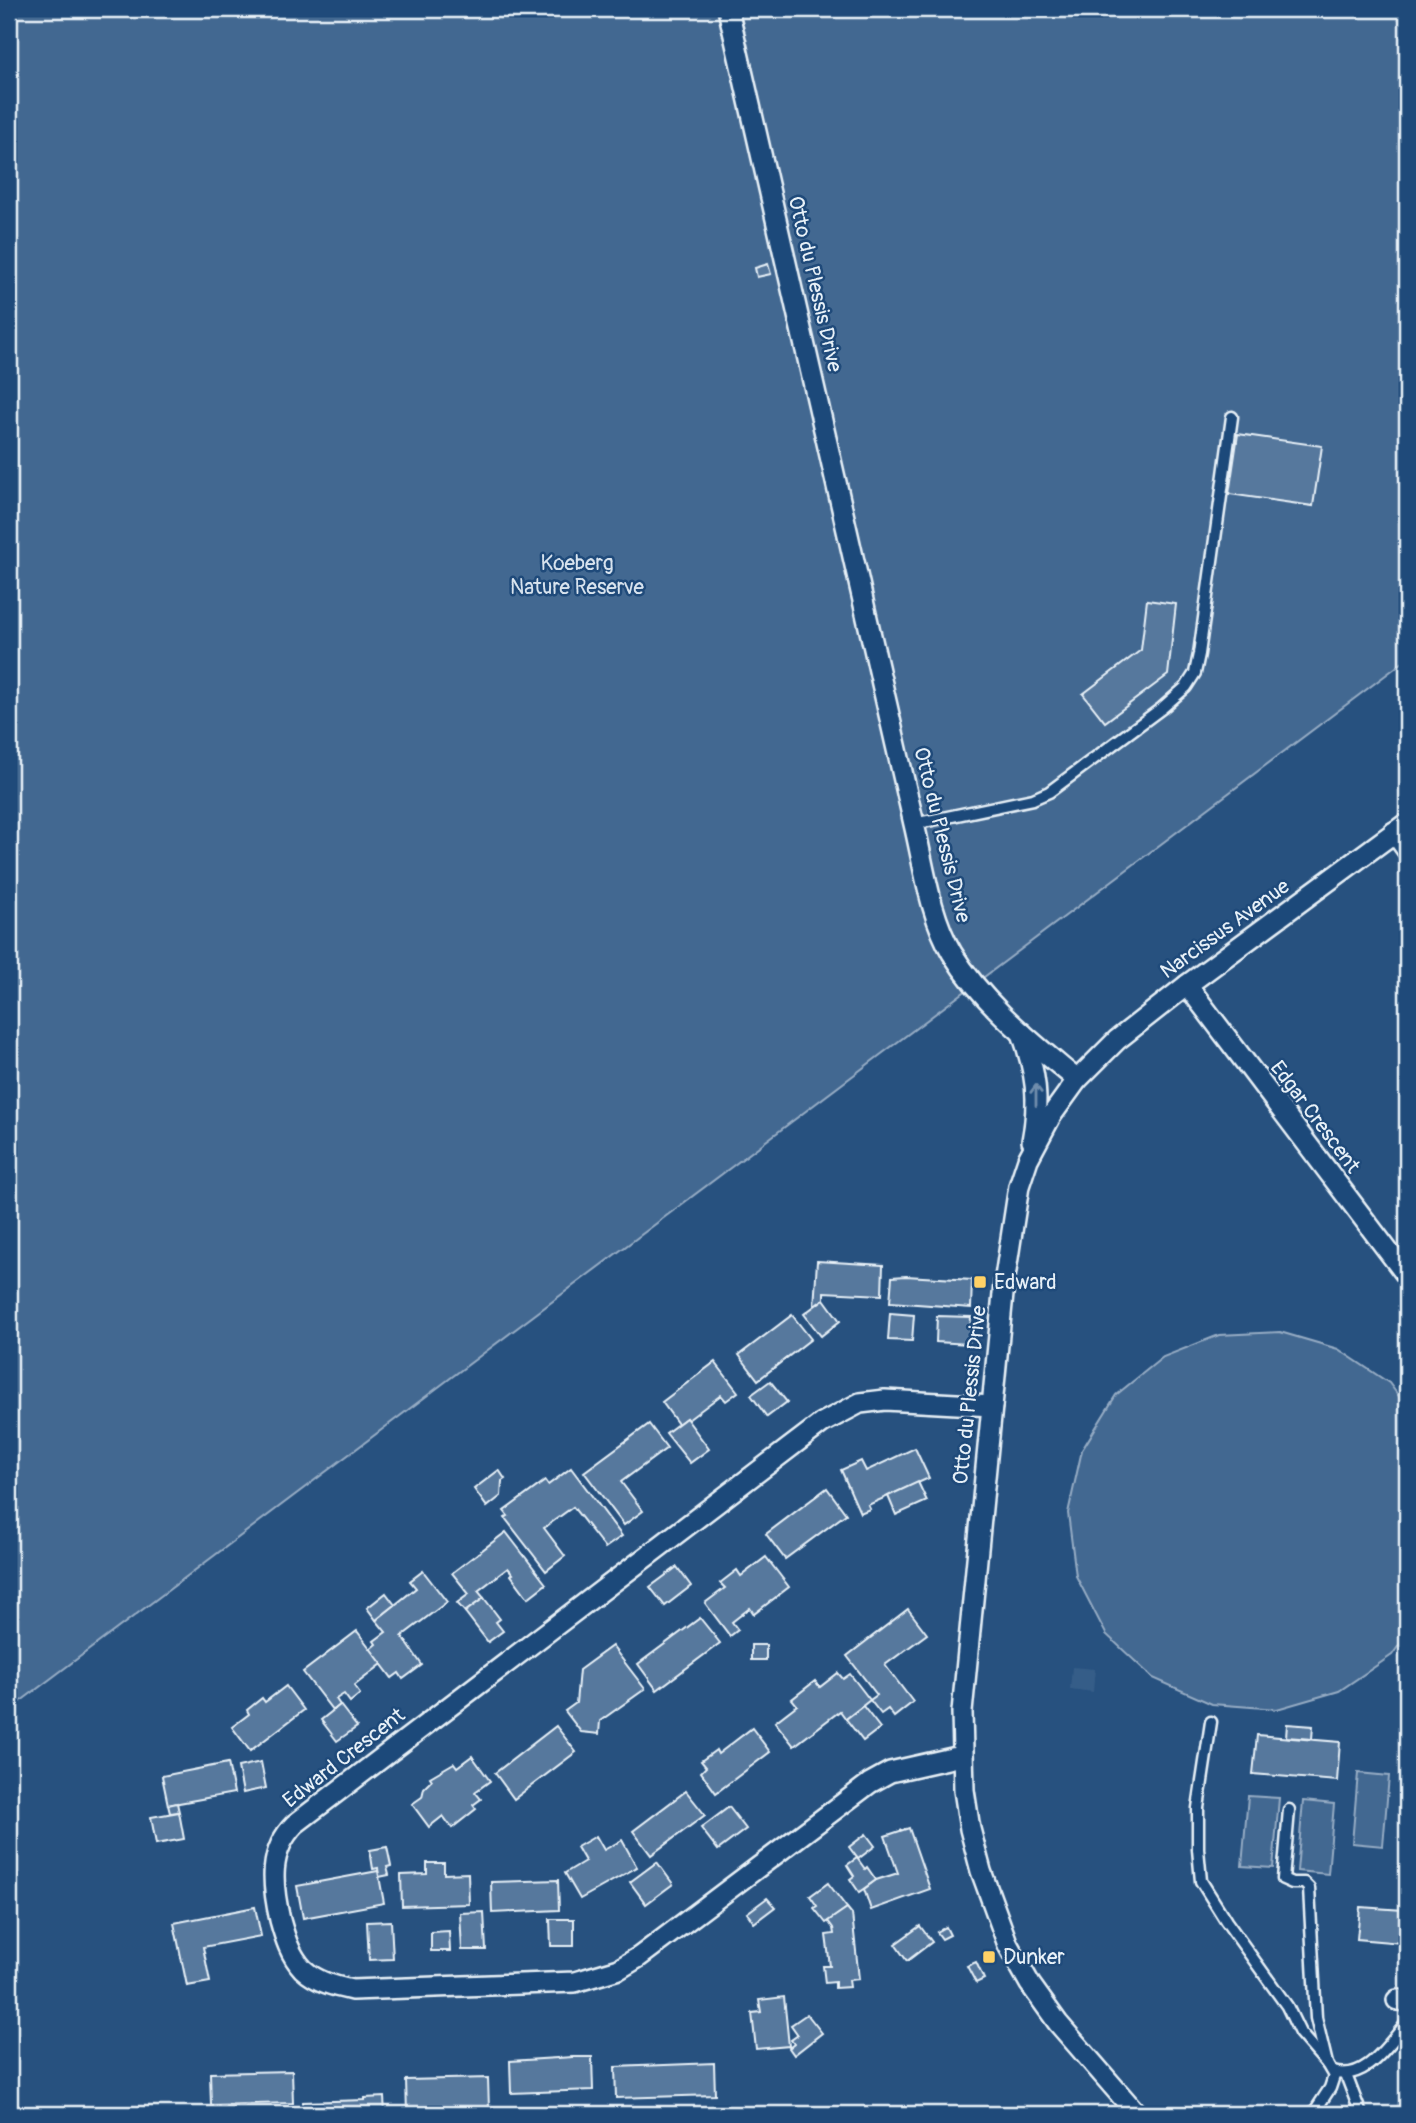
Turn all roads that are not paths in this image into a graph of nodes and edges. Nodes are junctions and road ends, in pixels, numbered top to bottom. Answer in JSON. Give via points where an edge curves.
{"nodes":[{"id":1,"x":728,"y":9,"type":"edge"},
{"id":2,"x":1232,"y":418,"type":"dead end"},
{"id":3,"x":914,"y":824,"type":"junction"},
{"id":4,"x":1401,"y":828,"type":"edge"},
{"id":5,"x":1407,"y":849,"type":"edge"},
{"id":6,"x":1187,"y":985,"type":"junction"},
{"id":7,"x":1022,"y":1033,"type":"junction"},
{"id":8,"x":1077,"y":1080,"type":"junction"},
{"id":9,"x":1028,"y":1159,"type":"junction"},
{"id":10,"x":1407,"y":1276,"type":"edge"},
{"id":11,"x":992,"y":1406,"type":"junction"},
{"id":12,"x":1211,"y":1722,"type":"dead end"},
{"id":13,"x":961,"y":1756,"type":"junction"},
{"id":14,"x":1289,"y":1810,"type":"dead end"},
{"id":15,"x":1407,"y":2023,"type":"edge"},
{"id":16,"x":1330,"y":2068,"type":"junction"},
{"id":17,"x":1346,"y":2075,"type":"junction"},
{"id":18,"x":1137,"y":2114,"type":"edge"},
{"id":19,"x":1312,"y":2114,"type":"edge"},
{"id":20,"x":1361,"y":2114,"type":"edge"}],
"edges":[{"from":1,"to":3,"type":"street","name":"Otto du Plessis Drive"},
{"from":2,"to":3,"type":"lane","via":[[1199,654],[1186,687],[1049,792]]},
{"from":3,"to":7,"type":"street","name":"Otto du Plessis Drive","via":[[931,897],[951,952],[990,1002]]},
{"from":4,"to":5,"type":"street"},
{"from":4,"to":6,"type":"street","name":"Narcissus Avenue"},
{"from":6,"to":8,"type":"street","name":"Narcissus Avenue","via":[[1117,1040]]},
{"from":6,"to":10,"type":"street","name":"Edgar Crescent"},
{"from":7,"to":8,"type":"street","name":"Otto du Plessis Drive"},
{"from":9,"to":7,"type":"street","one_way":true,"via":[[1037,1092]]},
{"from":8,"to":9,"type":"street","name":"Otto du Plessis Drive"},
{"from":9,"to":11,"type":"street","name":"Otto du Plessis Drive","via":[[1010,1238]]},
{"from":11,"to":13,"type":"street","name":"Otto du Plessis Drive"},
{"from":11,"to":13,"type":"street","name":"Edward Crescent","via":[[885,1400],[860,1403],[822,1423],[295,1824],[285,1834],[273,1865],[275,1900],[292,1955],[315,1978],[332,1986],[352,1990],[575,1982],[619,1969],[639,1957],[870,1783],[899,1769]]},
{"from":12,"to":16,"type":"lane","via":[[1198,1808],[1201,1881],[1287,2006],[1300,2033]]},
{"from":13,"to":18,"type":"street","name":"Otto du Plessis Drive","via":[[970,1829],[1009,1945],[1058,2023]]},
{"from":14,"to":16,"type":"lane","via":[[1283,1879],[1309,1888],[1315,2004]]},
{"from":15,"to":17,"type":"lane","via":[[1364,2070]]},
{"from":16,"to":17,"type":"lane"},
{"from":16,"to":19,"type":"lane","via":[[1334,2080]]},
{"from":17,"to":20,"type":"lane"}]}
